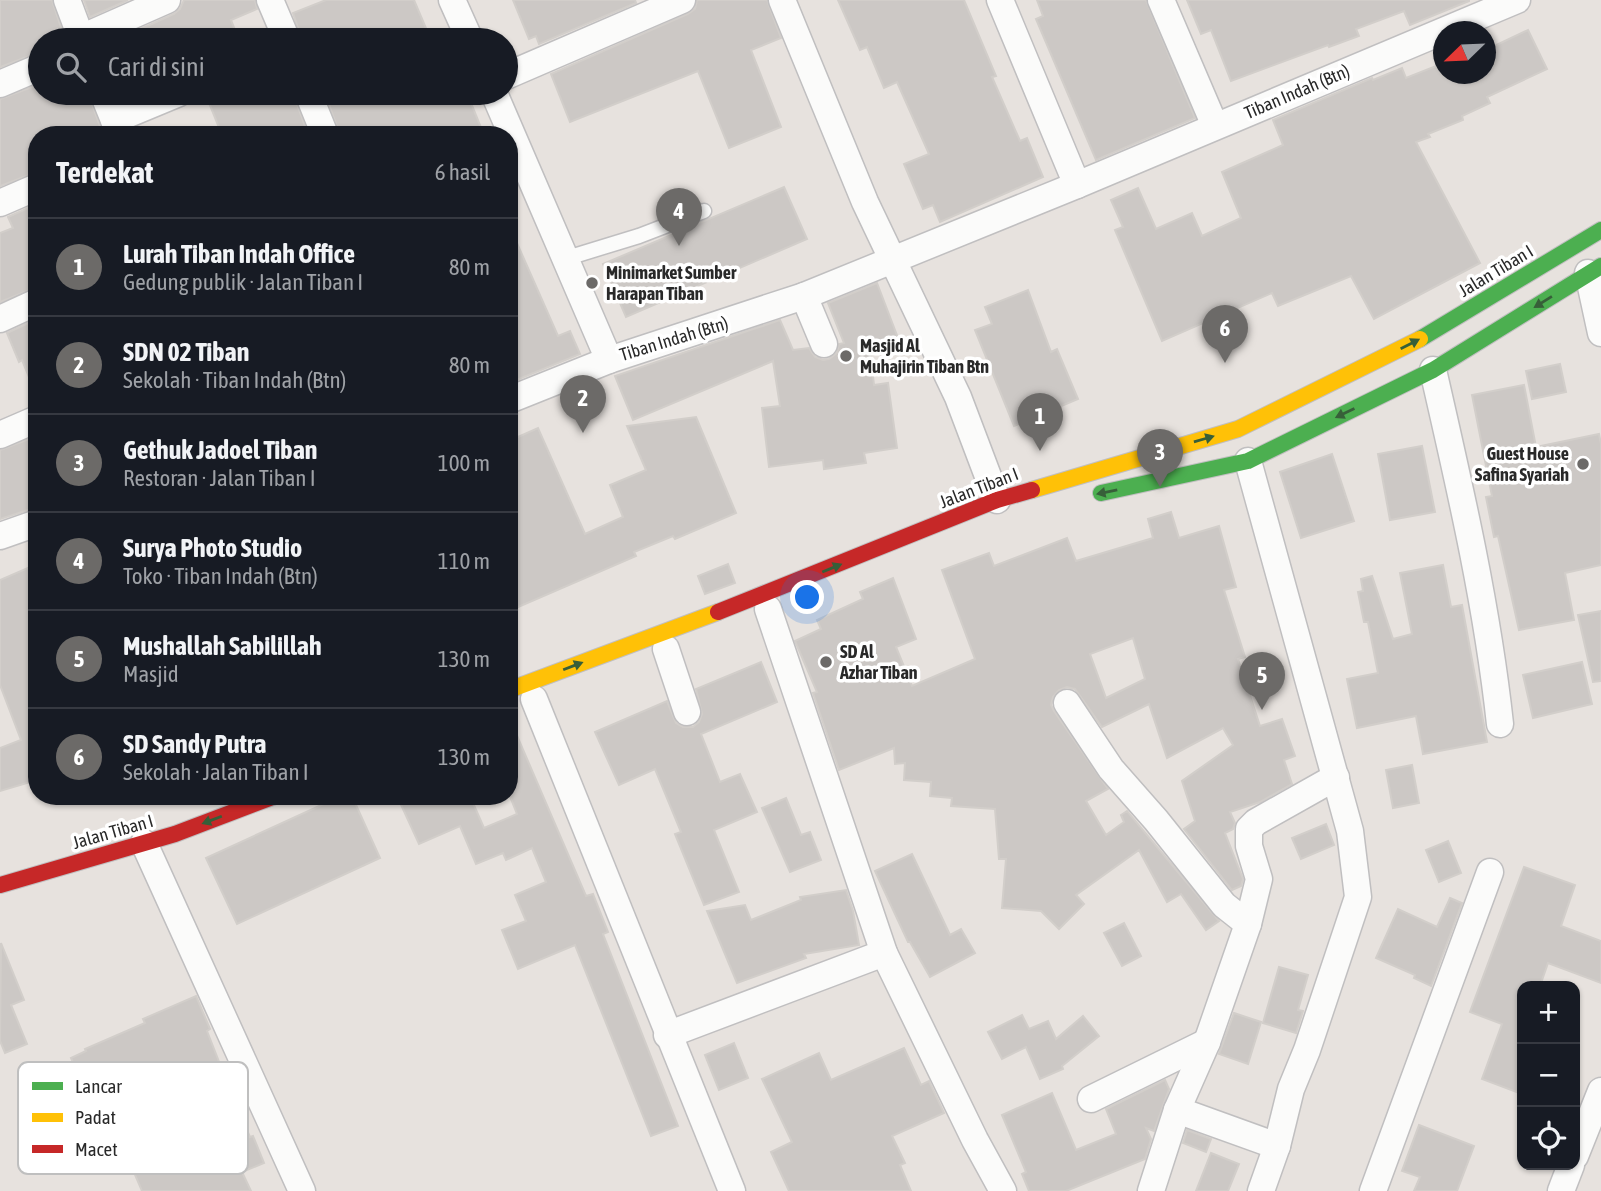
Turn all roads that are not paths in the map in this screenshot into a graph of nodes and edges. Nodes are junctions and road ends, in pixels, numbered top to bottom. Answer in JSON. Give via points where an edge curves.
{"nodes":[{"id":1,"x":67,"y":0,"type":"edge"},
{"id":2,"x":167,"y":0,"type":"edge"},
{"id":3,"x":270,"y":0,"type":"edge"},
{"id":4,"x":452,"y":0,"type":"edge"},
{"id":5,"x":782,"y":0,"type":"edge"},
{"id":6,"x":1000,"y":0,"type":"edge"},
{"id":7,"x":1161,"y":0,"type":"edge"},
{"id":8,"x":1517,"y":0,"type":"edge"},
{"id":9,"x":670,"y":2,"type":"edge"},
{"id":10,"x":1479,"y":7,"type":"edge"},
{"id":11,"x":77,"y":28,"type":"edge"},
{"id":12,"x":105,"y":28,"type":"edge"},
{"id":13,"x":282,"y":28,"type":"edge"},
{"id":14,"x":465,"y":28,"type":"edge"},
{"id":15,"x":518,"y":71,"type":"edge"},
{"id":16,"x":28,"y":72,"type":"edge"},
{"id":17,"x":0,"y":84,"type":"edge"},
{"id":18,"x":108,"y":105,"type":"edge"},
{"id":19,"x":157,"y":105,"type":"edge"},
{"id":20,"x":313,"y":105,"type":"edge"},
{"id":21,"x":499,"y":105,"type":"edge"},
{"id":22,"x":117,"y":126,"type":"edge"},
{"id":23,"x":119,"y":126,"type":"edge"},
{"id":24,"x":322,"y":126,"type":"edge"},
{"id":25,"x":508,"y":126,"type":"edge"},
{"id":26,"x":1215,"y":126,"type":"junction"},
{"id":27,"x":518,"y":150,"type":"edge"},
{"id":28,"x":1077,"y":185,"type":"junction"},
{"id":29,"x":28,"y":191,"type":"edge"},
{"id":30,"x":0,"y":203,"type":"edge"},
{"id":31,"x":704,"y":211,"type":"dead end"},
{"id":32,"x":1601,"y":230,"type":"edge"},
{"id":33,"x":564,"y":259,"type":"junction"},
{"id":34,"x":892,"y":261,"type":"junction"},
{"id":35,"x":1595,"y":270,"type":"edge"},
{"id":36,"x":804,"y":296,"type":"junction"},
{"id":37,"x":28,"y":306,"type":"edge"},
{"id":38,"x":0,"y":319,"type":"edge"},
{"id":39,"x":1601,"y":333,"type":"edge"},
{"id":40,"x":824,"y":344,"type":"dead end"},
{"id":41,"x":609,"y":359,"type":"junction"},
{"id":42,"x":1433,"y":370,"type":"junction"},
{"id":43,"x":518,"y":396,"type":"edge"},
{"id":44,"x":28,"y":423,"type":"edge"},
{"id":45,"x":0,"y":435,"type":"edge"},
{"id":46,"x":1243,"y":445,"type":"junction"},
{"id":47,"x":1091,"y":495,"type":"dead end"},
{"id":48,"x":997,"y":500,"type":"junction"},
{"id":49,"x":28,"y":526,"type":"edge"},
{"id":50,"x":0,"y":536,"type":"edge"},
{"id":51,"x":929,"y":545,"type":"dead end"},
{"id":52,"x":768,"y":609,"type":"junction"},
{"id":53,"x":654,"y":653,"type":"joint"},
{"id":54,"x":527,"y":697,"type":"edge"},
{"id":55,"x":1067,"y":703,"type":"dead end"},
{"id":56,"x":687,"y":712,"type":"dead end"},
{"id":57,"x":1500,"y":724,"type":"dead end"},
{"id":58,"x":1336,"y":776,"type":"junction"},
{"id":59,"x":244,"y":805,"type":"edge"},
{"id":60,"x":149,"y":833,"type":"junction"},
{"id":61,"x":0,"y":869,"type":"edge"},
{"id":62,"x":1490,"y":872,"type":"dead end"},
{"id":63,"x":0,"y":885,"type":"edge"},
{"id":64,"x":1248,"y":923,"type":"junction"},
{"id":65,"x":884,"y":953,"type":"junction"},
{"id":66,"x":667,"y":1035,"type":"junction"},
{"id":67,"x":1207,"y":1042,"type":"junction"},
{"id":68,"x":247,"y":1062,"type":"edge"},
{"id":69,"x":248,"y":1065,"type":"edge"},
{"id":70,"x":1601,"y":1091,"type":"edge"},
{"id":71,"x":1091,"y":1099,"type":"dead end"},
{"id":72,"x":1177,"y":1110,"type":"junction"},
{"id":73,"x":1580,"y":1144,"type":"edge"},
{"id":74,"x":1277,"y":1146,"type":"junction"},
{"id":75,"x":1569,"y":1170,"type":"edge"},
{"id":76,"x":302,"y":1191,"type":"edge"},
{"id":77,"x":732,"y":1191,"type":"edge"},
{"id":78,"x":1003,"y":1191,"type":"edge"},
{"id":79,"x":1151,"y":1191,"type":"edge"},
{"id":80,"x":1261,"y":1191,"type":"edge"},
{"id":81,"x":1373,"y":1191,"type":"edge"},
{"id":82,"x":1561,"y":1191,"type":"edge"}],
"edges":[{"from":1,"to":11,"type":"street"},
{"from":2,"to":12,"type":"street"},
{"from":3,"to":13,"type":"street"},
{"from":4,"to":14,"type":"street"},
{"from":5,"to":34,"type":"street"},
{"from":6,"to":28,"type":"street"},
{"from":7,"to":26,"type":"street"},
{"from":8,"to":10,"type":"street","name":"Tiban Indah (Btn)"},
{"from":9,"to":15,"type":"street"},
{"from":10,"to":26,"type":"street","name":"Tiban Indah (Btn)"},
{"from":16,"to":17,"type":"street"},
{"from":18,"to":22,"type":"street"},
{"from":19,"to":23,"type":"street"},
{"from":20,"to":24,"type":"street"},
{"from":21,"to":25,"type":"street","name":"Tiban Indah (Btn)"},
{"from":26,"to":28,"type":"street","name":"Tiban Indah (Btn)"},
{"from":27,"to":33,"type":"street","name":"Tiban Indah (Btn)"},
{"from":28,"to":34,"type":"street","name":"Tiban Indah (Btn)"},
{"from":29,"to":30,"type":"street"},
{"from":31,"to":33,"type":"lane"},
{"from":46,"to":32,"type":"street","name":"Jalan Tiban I","one_way":true},
{"from":33,"to":41,"type":"street","name":"Tiban Indah (Btn)"},
{"from":34,"to":36,"type":"street","name":"Tiban Indah (Btn)"},
{"from":34,"to":48,"type":"street","via":[[958,397]]},
{"from":35,"to":39,"type":"street"},
{"from":35,"to":42,"type":"street","name":"Jalan Tiban I","one_way":true},
{"from":36,"to":40,"type":"street"},
{"from":36,"to":41,"type":"street","name":"Tiban Indah (Btn)"},
{"from":37,"to":38,"type":"street"},
{"from":41,"to":43,"type":"street"},
{"from":42,"to":46,"type":"street","name":"Jalan Tiban I","one_way":true},
{"from":42,"to":57,"type":"street","via":[[1471,536]]},
{"from":44,"to":45,"type":"street"},
{"from":46,"to":47,"type":"street","name":"Jalan Tiban I","one_way":true},
{"from":48,"to":46,"type":"street","name":"Jalan Tiban I","one_way":true},
{"from":46,"to":58,"type":"street"},
{"from":54,"to":48,"type":"street","name":"Jalan Tiban I","one_way":true},
{"from":49,"to":50,"type":"street"},
{"from":51,"to":52,"type":"street"},
{"from":52,"to":53,"type":"street"},
{"from":52,"to":65,"type":"street"},
{"from":53,"to":56,"type":"street"},
{"from":54,"to":66,"type":"street"},
{"from":55,"to":64,"type":"street","via":[[1124,785],[1224,905]]},
{"from":58,"to":64,"type":"street","via":[[1249,829],[1259,880]]},
{"from":58,"to":74,"type":"street","via":[[1350,831],[1358,897],[1291,1089]]},
{"from":59,"to":60,"type":"street","name":"Jalan Tiban I","one_way":true},
{"from":60,"to":61,"type":"street","name":"Jalan Tiban I"},
{"from":60,"to":63,"type":"street","name":"Jalan Tiban I"},
{"from":60,"to":68,"type":"street"},
{"from":62,"to":81,"type":"street"},
{"from":64,"to":67,"type":"street"},
{"from":65,"to":66,"type":"street"},
{"from":65,"to":78,"type":"street"},
{"from":66,"to":77,"type":"street"},
{"from":67,"to":71,"type":"street"},
{"from":67,"to":72,"type":"street"},
{"from":69,"to":76,"type":"street"},
{"from":70,"to":73,"type":"street"},
{"from":72,"to":74,"type":"street"},
{"from":72,"to":79,"type":"street"},
{"from":74,"to":80,"type":"street"},
{"from":75,"to":82,"type":"street"}]}
